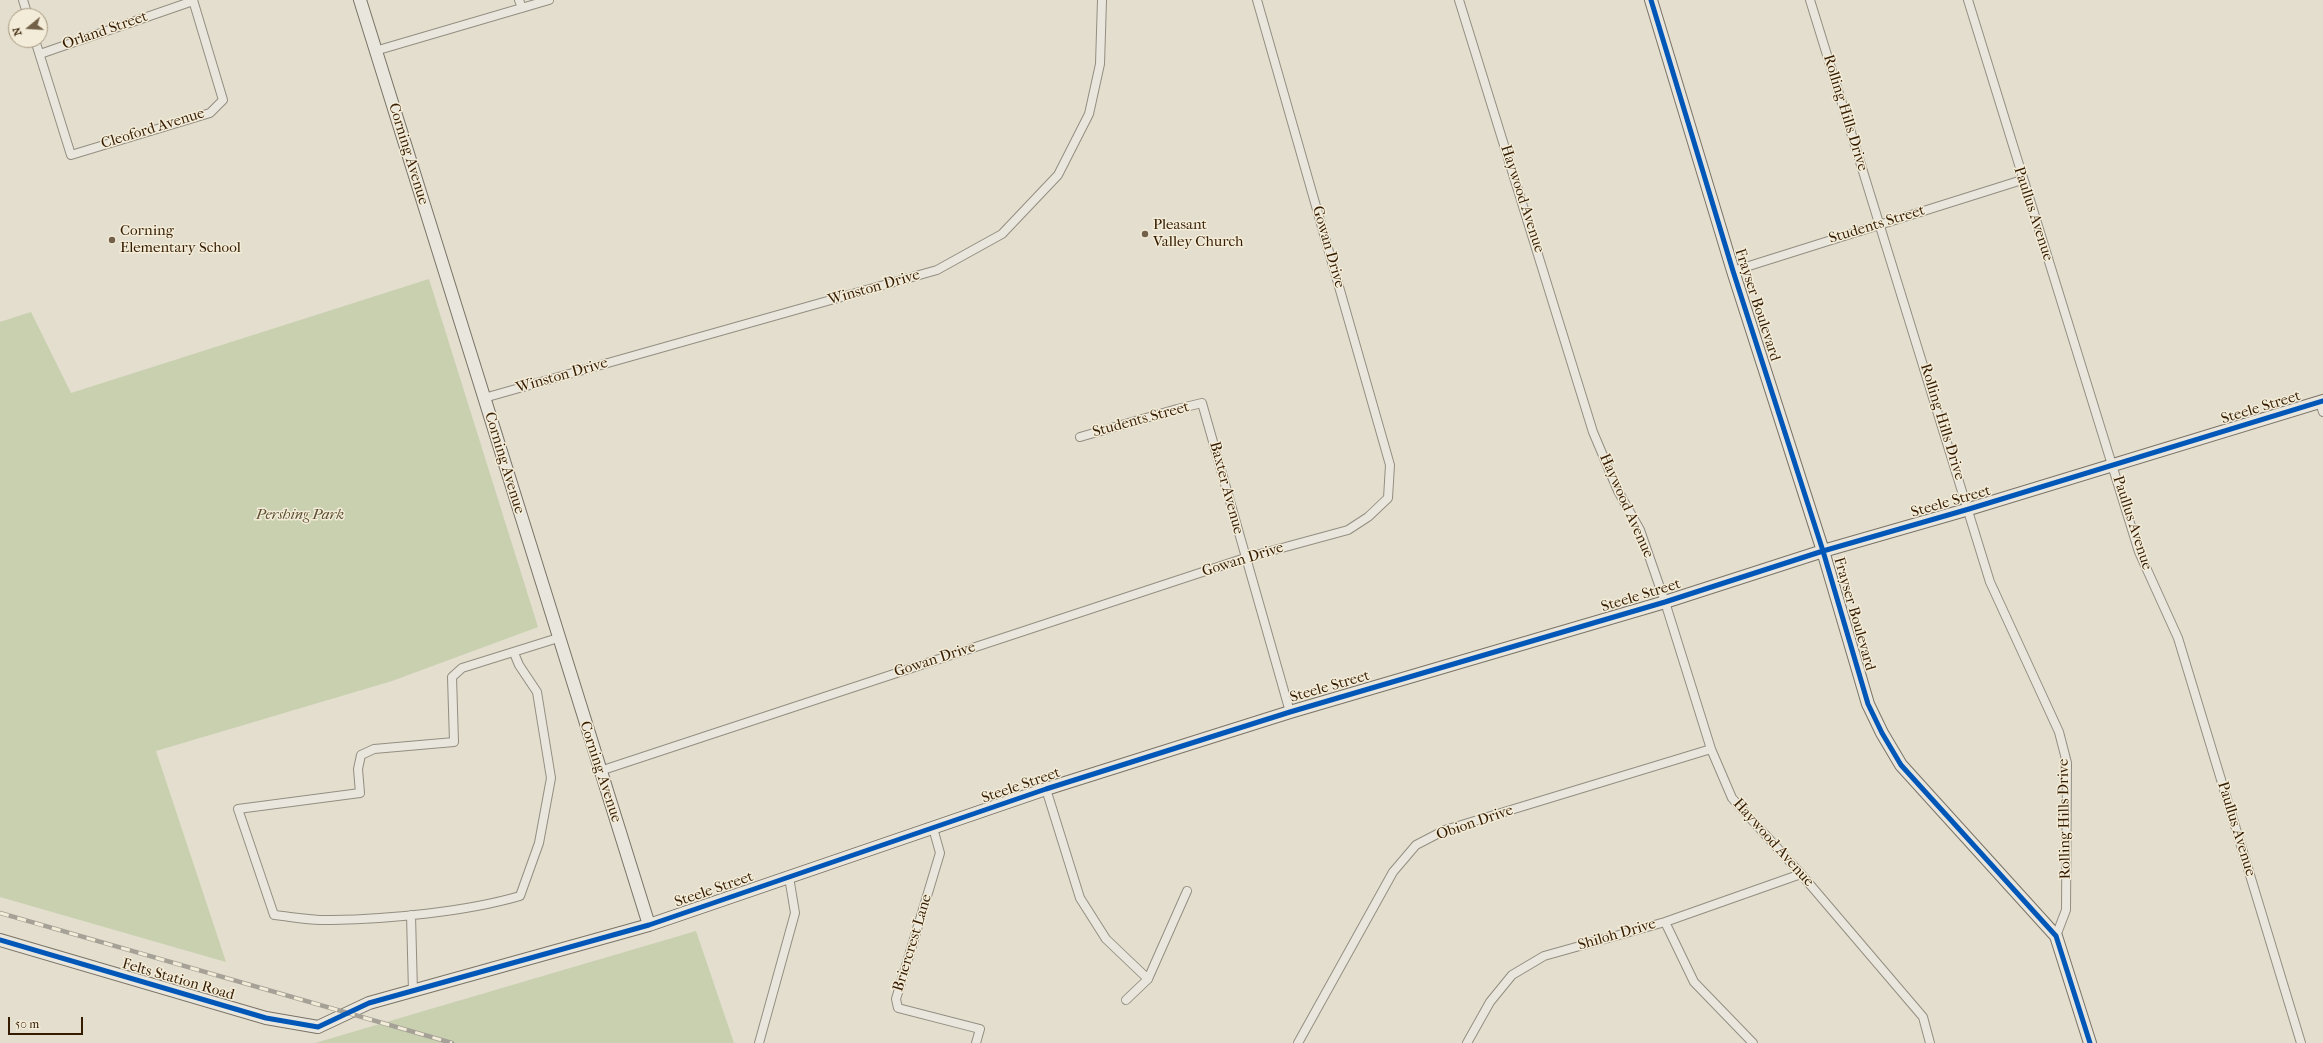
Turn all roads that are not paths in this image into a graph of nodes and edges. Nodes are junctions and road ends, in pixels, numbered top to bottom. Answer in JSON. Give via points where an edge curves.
{"nodes":[{"id":1,"x":193,"y":0,"type":"edge"},
{"id":2,"x":360,"y":0,"type":"edge"},
{"id":3,"x":549,"y":0,"type":"edge"},
{"id":4,"x":1102,"y":0,"type":"edge"},
{"id":5,"x":1257,"y":0,"type":"edge"},
{"id":6,"x":1458,"y":0,"type":"edge"},
{"id":7,"x":1651,"y":0,"type":"edge"},
{"id":8,"x":1810,"y":0,"type":"edge"},
{"id":9,"x":1968,"y":0,"type":"edge"},
{"id":10,"x":521,"y":4,"type":"edge"},
{"id":11,"x":38,"y":48,"type":"edge"},
{"id":12,"x":376,"y":51,"type":"junction"},
{"id":13,"x":40,"y":54,"type":"junction"},
{"id":14,"x":2022,"y":180,"type":"junction"},
{"id":15,"x":1880,"y":224,"type":"junction"},
{"id":16,"x":1733,"y":271,"type":"junction"},
{"id":17,"x":484,"y":398,"type":"junction"},
{"id":18,"x":1202,"y":403,"type":"joint"},
{"id":19,"x":2322,"y":405,"type":"edge"},
{"id":20,"x":1080,"y":437,"type":"dead end"},
{"id":21,"x":2113,"y":465,"type":"junction"},
{"id":22,"x":1969,"y":509,"type":"junction"},
{"id":23,"x":1823,"y":551,"type":"junction"},
{"id":24,"x":1245,"y":558,"type":"junction"},
{"id":25,"x":1665,"y":602,"type":"junction"},
{"id":26,"x":558,"y":638,"type":"junction"},
{"id":27,"x":514,"y":653,"type":"junction"},
{"id":28,"x":1290,"y":712,"type":"junction"},
{"id":29,"x":1711,"y":749,"type":"junction"},
{"id":30,"x":600,"y":771,"type":"junction"},
{"id":31,"x":1046,"y":789,"type":"junction"},
{"id":32,"x":934,"y":828,"type":"junction"},
{"id":33,"x":1801,"y":874,"type":"junction"},
{"id":34,"x":789,"y":878,"type":"junction"},
{"id":35,"x":1186,"y":891,"type":"dead end"},
{"id":36,"x":411,"y":915,"type":"junction"},
{"id":37,"x":1665,"y":922,"type":"junction"},
{"id":38,"x":649,"y":925,"type":"junction"},
{"id":39,"x":2056,"y":936,"type":"junction"},
{"id":40,"x":0,"y":940,"type":"edge"},
{"id":41,"x":1148,"y":979,"type":"junction"},
{"id":42,"x":413,"y":992,"type":"junction"},
{"id":43,"x":1126,"y":1000,"type":"dead end"},
{"id":44,"x":350,"y":1014,"type":"joint"},
{"id":45,"x":759,"y":1043,"type":"edge"},
{"id":46,"x":976,"y":1043,"type":"edge"},
{"id":47,"x":1298,"y":1043,"type":"edge"},
{"id":48,"x":1467,"y":1043,"type":"edge"},
{"id":49,"x":1753,"y":1043,"type":"edge"},
{"id":50,"x":1930,"y":1043,"type":"edge"},
{"id":51,"x":2090,"y":1043,"type":"edge"},
{"id":52,"x":2301,"y":1043,"type":"edge"}],
"edges":[{"from":1,"to":13,"type":"street","name":"Orland Street"},
{"from":1,"to":13,"type":"street","name":"Cleoford Avenue","via":[[223,100],[210,113],[71,155]]},
{"from":2,"to":12,"type":"street","name":"Corning Avenue"},
{"from":3,"to":10,"type":"street"},
{"from":4,"to":17,"type":"street","name":"Winston Drive","via":[[1100,64],[1089,114],[1058,175],[1002,234],[937,270]]},
{"from":5,"to":24,"type":"street","name":"Gowan Drive","via":[[1390,465],[1388,498],[1368,517],[1348,530]]},
{"from":6,"to":25,"type":"street","name":"Haywood Avenue","via":[[1593,432],[1618,491],[1640,530]]},
{"from":7,"to":16,"type":"street","name":"Frayser Boulevard"},
{"from":8,"to":15,"type":"street","name":"Rolling Hills Drive"},
{"from":9,"to":14,"type":"street","name":"Paullus Avenue"},
{"from":10,"to":12,"type":"street"},
{"from":11,"to":13,"type":"street"},
{"from":12,"to":17,"type":"street","name":"Corning Avenue"},
{"from":14,"to":15,"type":"street","name":"Students Street"},
{"from":14,"to":21,"type":"street","name":"Paullus Avenue"},
{"from":15,"to":16,"type":"street","name":"Students Street"},
{"from":15,"to":22,"type":"street","name":"Rolling Hills Drive"},
{"from":16,"to":23,"type":"street","name":"Frayser Boulevard"},
{"from":17,"to":26,"type":"street","name":"Corning Avenue"},
{"from":18,"to":20,"type":"street","name":"Students Street"},
{"from":18,"to":24,"type":"street","name":"Baxter Avenue"},
{"from":19,"to":21,"type":"street","name":"Steele Street"},
{"from":21,"to":22,"type":"street","name":"Steele Street"},
{"from":21,"to":52,"type":"street","name":"Paullus Avenue","via":[[2139,552],[2178,638]]},
{"from":22,"to":23,"type":"street","name":"Steele Street"},
{"from":22,"to":39,"type":"street","name":"Rolling Hills Drive","via":[[1990,582],[2059,732],[2067,763],[2066,910]]},
{"from":23,"to":25,"type":"street","name":"Steele Street"},
{"from":23,"to":39,"type":"street","name":"Frayser Boulevard","via":[[1868,704],[1901,765]]},
{"from":24,"to":28,"type":"street","name":"Baxter Avenue"},
{"from":24,"to":30,"type":"street","name":"Gowan Drive"},
{"from":25,"to":28,"type":"street","name":"Steele Street"},
{"from":25,"to":29,"type":"street","name":"Haywood Avenue"},
{"from":26,"to":27,"type":"street"},
{"from":26,"to":30,"type":"street","name":"Corning Avenue"},
{"from":27,"to":36,"type":"street","via":[[537,692],[551,778],[539,843],[520,896]]},
{"from":27,"to":36,"type":"street","via":[[462,668],[452,677],[454,742],[374,749],[361,755],[358,769],[360,793],[238,809],[274,915],[331,920]]},
{"from":28,"to":31,"type":"street","name":"Steele Street"},
{"from":29,"to":33,"type":"street","name":"Haywood Avenue","via":[[1732,798]]},
{"from":29,"to":47,"type":"street","name":"Obion Drive","via":[[1445,830],[1416,845],[1393,872]]},
{"from":30,"to":38,"type":"street","name":"Corning Avenue"},
{"from":31,"to":32,"type":"street","name":"Steele Street"},
{"from":31,"to":41,"type":"street","via":[[1080,898],[1106,939]]},
{"from":32,"to":34,"type":"street","name":"Steele Street"},
{"from":32,"to":46,"type":"street","name":"Briercrest Lane","via":[[940,853],[896,999],[898,1008],[980,1029]]},
{"from":33,"to":37,"type":"street","name":"Shiloh Drive"},
{"from":33,"to":50,"type":"street","name":"Haywood Avenue","via":[[1922,1017]]},
{"from":34,"to":38,"type":"street","name":"Steele Street"},
{"from":34,"to":45,"type":"street","via":[[795,913]]},
{"from":35,"to":41,"type":"street"},
{"from":36,"to":42,"type":"street"},
{"from":37,"to":48,"type":"street","name":"Shiloh Drive","via":[[1544,956],[1512,975],[1490,1002]]},
{"from":37,"to":49,"type":"street","via":[[1694,982]]},
{"from":38,"to":42,"type":"street","name":"Steele Street"},
{"from":39,"to":51,"type":"street","name":"Frayser Boulevard"},
{"from":40,"to":44,"type":"street","name":"Felts Station Road","via":[[266,1018],[318,1027]]},
{"from":41,"to":43,"type":"street"},
{"from":42,"to":44,"type":"street","name":"Steele Street","via":[[369,1004]]}]}
